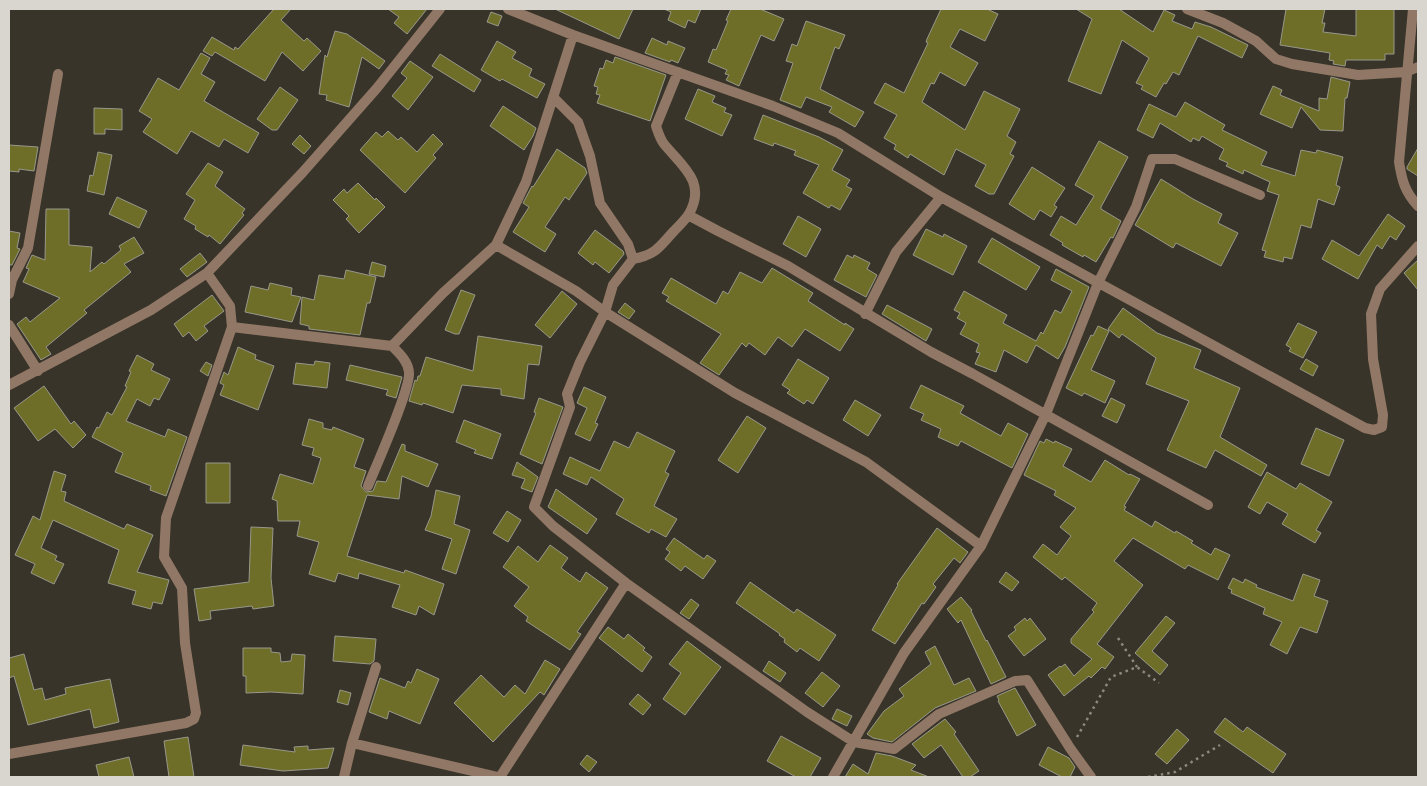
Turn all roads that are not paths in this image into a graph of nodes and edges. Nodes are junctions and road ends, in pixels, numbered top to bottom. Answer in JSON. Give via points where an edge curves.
{"nodes":[{"id":1,"x":440,"y":9,"type":"edge"},
{"id":2,"x":508,"y":9,"type":"edge"},
{"id":3,"x":1187,"y":9,"type":"edge"},
{"id":4,"x":1413,"y":9,"type":"edge"},
{"id":5,"x":573,"y":35,"type":"junction"},
{"id":6,"x":1418,"y":67,"type":"edge"},
{"id":7,"x":678,"y":72,"type":"junction"},
{"id":8,"x":1406,"y":72,"type":"junction"},
{"id":9,"x":58,"y":74,"type":"dead end"},
{"id":10,"x":553,"y":97,"type":"junction"},
{"id":11,"x":1260,"y":195,"type":"dead end"},
{"id":12,"x":941,"y":197,"type":"junction"},
{"id":13,"x":1418,"y":206,"type":"edge"},
{"id":14,"x":688,"y":215,"type":"junction"},
{"id":15,"x":496,"y":245,"type":"junction"},
{"id":16,"x":1418,"y":246,"type":"edge"},
{"id":17,"x":633,"y":259,"type":"junction"},
{"id":18,"x":208,"y":273,"type":"junction"},
{"id":19,"x":1098,"y":283,"type":"junction"},
{"id":20,"x":9,"y":294,"type":"edge"},
{"id":21,"x":605,"y":312,"type":"junction"},
{"id":22,"x":865,"y":314,"type":"junction"},
{"id":23,"x":9,"y":325,"type":"edge"},
{"id":24,"x":232,"y":327,"type":"junction"},
{"id":25,"x":392,"y":346,"type":"junction"},
{"id":26,"x":38,"y":370,"type":"junction"},
{"id":27,"x":9,"y":385,"type":"edge"},
{"id":28,"x":1046,"y":414,"type":"junction"},
{"id":29,"x":368,"y":486,"type":"dead end"},
{"id":30,"x":1208,"y":505,"type":"dead end"},
{"id":31,"x":981,"y":546,"type":"junction"},
{"id":32,"x":626,"y":584,"type":"junction"},
{"id":33,"x":376,"y":667,"type":"dead end"},
{"id":34,"x":854,"y":742,"type":"junction"},
{"id":35,"x":352,"y":743,"type":"junction"},
{"id":36,"x":9,"y":754,"type":"edge"},
{"id":37,"x":344,"y":777,"type":"edge"},
{"id":38,"x":499,"y":777,"type":"edge"},
{"id":39,"x":833,"y":777,"type":"edge"},
{"id":40,"x":1091,"y":777,"type":"edge"}],
"edges":[{"from":1,"to":18,"type":"street","via":[[304,172]]},
{"from":2,"to":5,"type":"street"},
{"from":3,"to":8,"type":"street","via":[[1223,23],[1256,41],[1276,59],[1292,64],[1358,75]]},
{"from":4,"to":8,"type":"street"},
{"from":5,"to":7,"type":"street"},
{"from":5,"to":10,"type":"street"},
{"from":6,"to":8,"type":"street"},
{"from":7,"to":12,"type":"street","via":[[838,133]]},
{"from":7,"to":14,"type":"street","via":[[656,126],[663,142],[693,180],[695,199]]},
{"from":8,"to":13,"type":"street","via":[[1399,162],[1402,182]]},
{"from":9,"to":20,"type":"street","via":[[28,248],[12,280]]},
{"from":10,"to":15,"type":"street","via":[[526,182]]},
{"from":10,"to":17,"type":"street","via":[[578,122],[590,156],[600,203],[628,244]]},
{"from":11,"to":19,"type":"street","via":[[1175,159],[1152,159],[1136,207]]},
{"from":12,"to":19,"type":"street"},
{"from":12,"to":22,"type":"street","via":[[896,252]]},
{"from":14,"to":17,"type":"street","via":[[659,248],[648,256]]},
{"from":14,"to":22,"type":"street","via":[[788,266]]},
{"from":15,"to":21,"type":"street","via":[[576,291]]},
{"from":15,"to":25,"type":"street"},
{"from":16,"to":19,"type":"street","via":[[1380,289],[1371,314],[1373,359],[1383,415],[1382,427],[1374,430],[1350,421]]},
{"from":17,"to":21,"type":"street","via":[[613,285]]},
{"from":18,"to":24,"type":"street","via":[[230,306]]},
{"from":18,"to":26,"type":"street","via":[[151,310]]},
{"from":19,"to":28,"type":"street"},
{"from":21,"to":31,"type":"street","via":[[735,393],[866,462]]},
{"from":21,"to":32,"type":"street","via":[[568,394],[570,407],[534,508]]},
{"from":22,"to":28,"type":"street"},
{"from":23,"to":26,"type":"street"},
{"from":24,"to":25,"type":"street"},
{"from":24,"to":36,"type":"street","via":[[166,518],[164,557],[182,588],[185,643],[196,713],[194,719]]},
{"from":25,"to":29,"type":"street","via":[[403,357],[409,372],[406,390]]},
{"from":26,"to":27,"type":"street"},
{"from":28,"to":30,"type":"street"},
{"from":28,"to":31,"type":"street"},
{"from":31,"to":34,"type":"street","via":[[904,653]]},
{"from":32,"to":34,"type":"street"},
{"from":32,"to":38,"type":"street"},
{"from":33,"to":35,"type":"street"},
{"from":34,"to":39,"type":"street"},
{"from":34,"to":40,"type":"street","via":[[894,749],[939,714],[1015,681],[1026,680]]},
{"from":35,"to":37,"type":"street"},
{"from":35,"to":38,"type":"street"}]}
